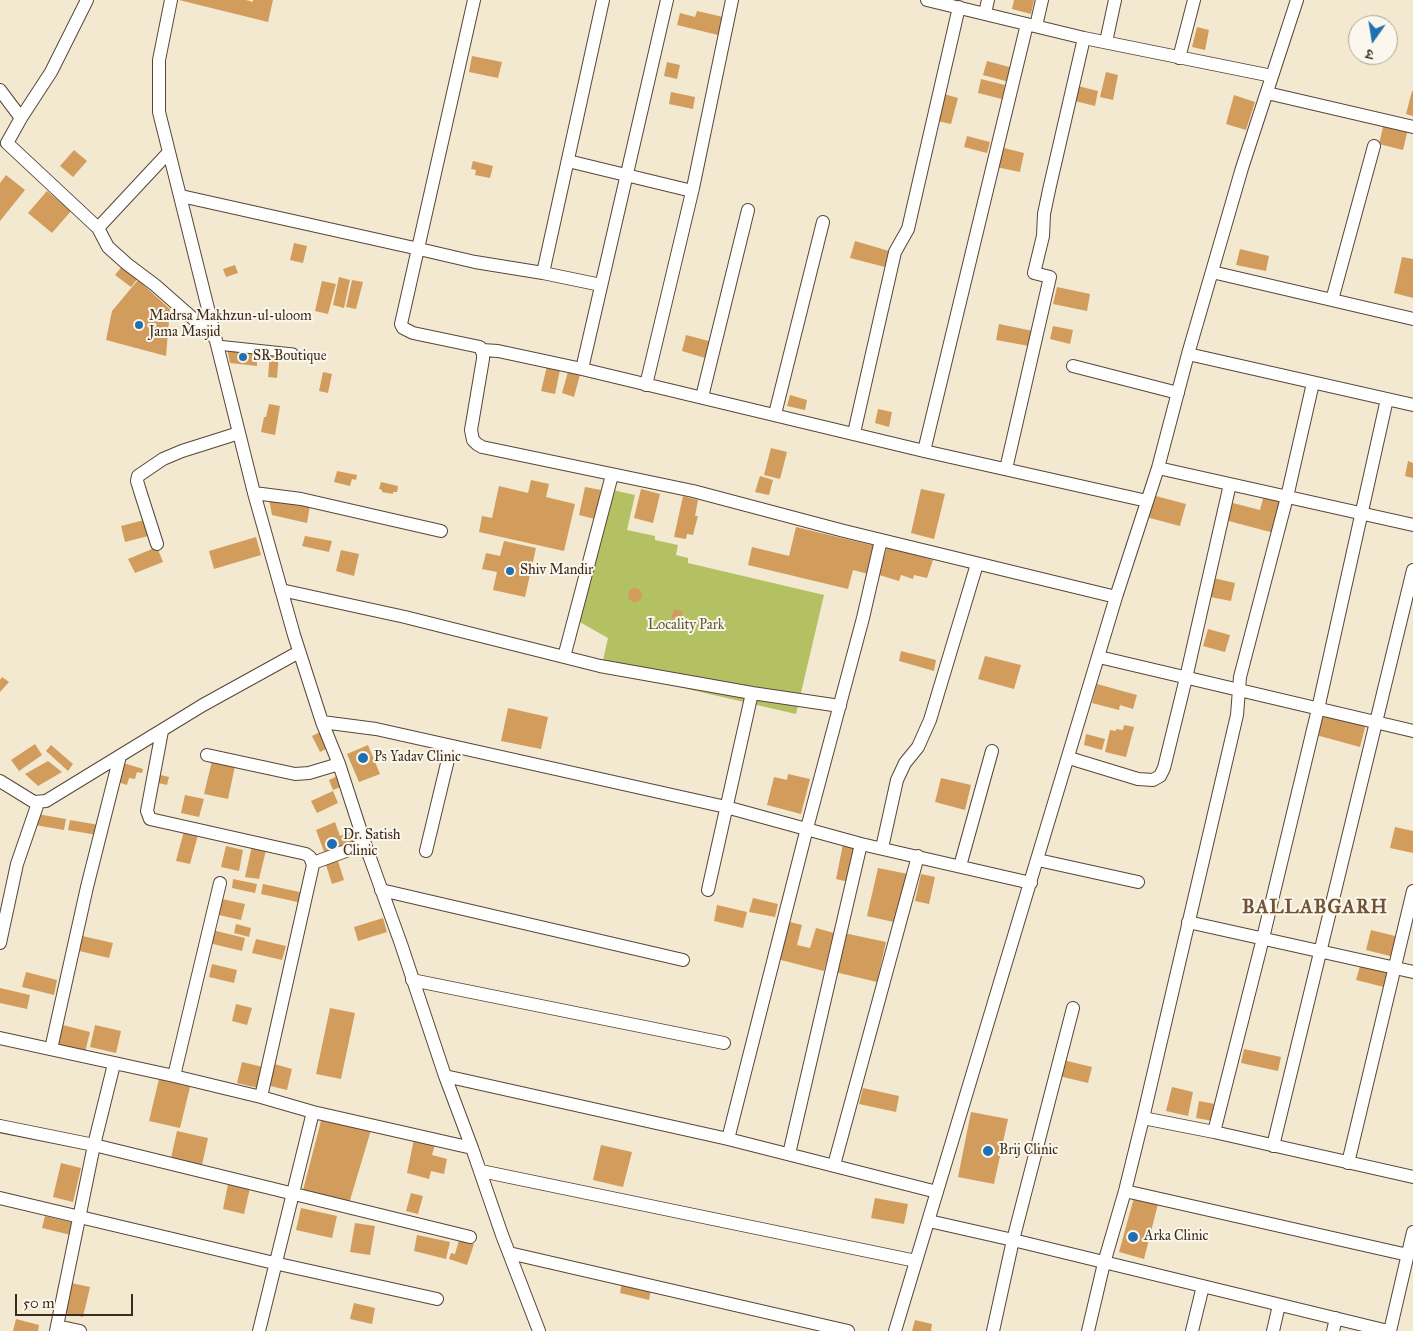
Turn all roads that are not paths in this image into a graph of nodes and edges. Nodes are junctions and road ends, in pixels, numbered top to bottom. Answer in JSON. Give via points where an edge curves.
{"nodes":[{"id":1,"x":87,"y":0,"type":"edge"},
{"id":2,"x":171,"y":0,"type":"edge"},
{"id":3,"x":474,"y":0,"type":"edge"},
{"id":4,"x":603,"y":0,"type":"edge"},
{"id":5,"x":667,"y":0,"type":"edge"},
{"id":6,"x":732,"y":0,"type":"edge"},
{"id":7,"x":927,"y":0,"type":"edge"},
{"id":8,"x":988,"y":0,"type":"edge"},
{"id":9,"x":1042,"y":0,"type":"edge"},
{"id":10,"x":1115,"y":0,"type":"edge"},
{"id":11,"x":1194,"y":0,"type":"edge"},
{"id":12,"x":1297,"y":0,"type":"edge"},
{"id":13,"x":959,"y":7,"type":"junction"},
{"id":14,"x":985,"y":13,"type":"junction"},
{"id":15,"x":1032,"y":25,"type":"junction"},
{"id":16,"x":1084,"y":38,"type":"junction"},
{"id":17,"x":1106,"y":42,"type":"junction"},
{"id":18,"x":1179,"y":58,"type":"junction"},
{"id":19,"x":1272,"y":76,"type":"junction"},
{"id":20,"x":0,"y":90,"type":"edge"},
{"id":21,"x":1268,"y":93,"type":"junction"},
{"id":22,"x":21,"y":118,"type":"junction"},
{"id":23,"x":1413,"y":127,"type":"edge"},
{"id":24,"x":1374,"y":146,"type":"dead end"},
{"id":25,"x":3,"y":147,"type":"edge"},
{"id":26,"x":168,"y":152,"type":"junction"},
{"id":27,"x":568,"y":162,"type":"junction"},
{"id":28,"x":626,"y":175,"type":"junction"},
{"id":29,"x":692,"y":191,"type":"junction"},
{"id":30,"x":181,"y":196,"type":"junction"},
{"id":31,"x":748,"y":210,"type":"dead end"},
{"id":32,"x":823,"y":222,"type":"dead end"},
{"id":33,"x":98,"y":228,"type":"junction"},
{"id":34,"x":419,"y":248,"type":"junction"},
{"id":35,"x":1212,"y":272,"type":"junction"},
{"id":36,"x":543,"y":273,"type":"junction"},
{"id":37,"x":601,"y":285,"type":"junction"},
{"id":38,"x":1332,"y":300,"type":"junction"},
{"id":39,"x":1413,"y":319,"type":"edge"},
{"id":40,"x":216,"y":341,"type":"junction"},
{"id":41,"x":482,"y":350,"type":"junction"},
{"id":42,"x":293,"y":353,"type":"dead end"},
{"id":43,"x":1188,"y":354,"type":"junction"},
{"id":44,"x":1074,"y":366,"type":"dead end"},
{"id":45,"x":582,"y":369,"type":"junction"},
{"id":46,"x":1313,"y":382,"type":"junction"},
{"id":47,"x":646,"y":385,"type":"junction"},
{"id":48,"x":1178,"y":392,"type":"junction"},
{"id":49,"x":702,"y":397,"type":"junction"},
{"id":50,"x":1386,"y":399,"type":"junction"},
{"id":51,"x":1413,"y":405,"type":"edge"},
{"id":52,"x":775,"y":414,"type":"junction"},
{"id":53,"x":239,"y":432,"type":"junction"},
{"id":54,"x":854,"y":433,"type":"junction"},
{"id":55,"x":924,"y":450,"type":"junction"},
{"id":56,"x":1158,"y":468,"type":"junction"},
{"id":57,"x":1006,"y":469,"type":"junction"},
{"id":58,"x":612,"y":475,"type":"junction"},
{"id":59,"x":1230,"y":484,"type":"junction"},
{"id":60,"x":254,"y":493,"type":"junction"},
{"id":61,"x":1287,"y":497,"type":"junction"},
{"id":62,"x":1147,"y":501,"type":"junction"},
{"id":63,"x":1360,"y":513,"type":"junction"},
{"id":64,"x":1413,"y":525,"type":"edge"},
{"id":65,"x":441,"y":531,"type":"dead end"},
{"id":66,"x":882,"y":540,"type":"junction"},
{"id":67,"x":157,"y":544,"type":"dead end"},
{"id":68,"x":977,"y":564,"type":"junction"},
{"id":69,"x":1413,"y":570,"type":"edge"},
{"id":70,"x":282,"y":590,"type":"junction"},
{"id":71,"x":1116,"y":597,"type":"junction"},
{"id":72,"x":299,"y":652,"type":"junction"},
{"id":73,"x":564,"y":657,"type":"junction"},
{"id":74,"x":1099,"y":657,"type":"junction"},
{"id":75,"x":1186,"y":678,"type":"junction"},
{"id":76,"x":1238,"y":690,"type":"junction"},
{"id":77,"x":752,"y":693,"type":"junction"},
{"id":78,"x":840,"y":706,"type":"junction"},
{"id":79,"x":1318,"y":709,"type":"junction"},
{"id":80,"x":322,"y":722,"type":"junction"},
{"id":81,"x":1376,"y":722,"type":"junction"},
{"id":82,"x":162,"y":731,"type":"junction"},
{"id":83,"x":1413,"y":731,"type":"edge"},
{"id":84,"x":451,"y":747,"type":"junction"},
{"id":85,"x":992,"y":752,"type":"dead end"},
{"id":86,"x":120,"y":756,"type":"junction"},
{"id":87,"x":207,"y":756,"type":"dead end"},
{"id":88,"x":1068,"y":758,"type":"junction"},
{"id":89,"x":339,"y":764,"type":"junction"},
{"id":90,"x":0,"y":781,"type":"edge"},
{"id":91,"x":38,"y":803,"type":"junction"},
{"id":92,"x":726,"y":807,"type":"junction"},
{"id":93,"x":807,"y":828,"type":"junction"},
{"id":94,"x":365,"y":844,"type":"junction"},
{"id":95,"x":861,"y":844,"type":"junction"},
{"id":96,"x":882,"y":848,"type":"junction"},
{"id":97,"x":426,"y":851,"type":"dead end"},
{"id":98,"x":918,"y":856,"type":"junction"},
{"id":99,"x":1038,"y":860,"type":"junction"},
{"id":100,"x":313,"y":863,"type":"junction"},
{"id":101,"x":960,"y":866,"type":"junction"},
{"id":102,"x":1031,"y":882,"type":"junction"},
{"id":103,"x":1138,"y":882,"type":"dead end"},
{"id":104,"x":220,"y":883,"type":"dead end"},
{"id":105,"x":381,"y":890,"type":"junction"},
{"id":106,"x":708,"y":890,"type":"dead end"},
{"id":107,"x":1413,"y":891,"type":"edge"},
{"id":108,"x":1188,"y":922,"type":"junction"},
{"id":109,"x":1263,"y":938,"type":"junction"},
{"id":110,"x":0,"y":943,"type":"edge"},
{"id":111,"x":1320,"y":950,"type":"junction"},
{"id":112,"x":684,"y":960,"type":"dead end"},
{"id":113,"x":1396,"y":968,"type":"junction"},
{"id":114,"x":1413,"y":972,"type":"edge"},
{"id":115,"x":412,"y":980,"type":"junction"},
{"id":116,"x":1073,"y":1008,"type":"dead end"},
{"id":117,"x":0,"y":1038,"type":"edge"},
{"id":118,"x":724,"y":1043,"type":"dead end"},
{"id":119,"x":51,"y":1049,"type":"junction"},
{"id":120,"x":114,"y":1064,"type":"junction"},
{"id":121,"x":174,"y":1076,"type":"junction"},
{"id":122,"x":445,"y":1076,"type":"junction"},
{"id":123,"x":261,"y":1097,"type":"junction"},
{"id":124,"x":313,"y":1112,"type":"junction"},
{"id":125,"x":1143,"y":1118,"type":"junction"},
{"id":126,"x":0,"y":1126,"type":"edge"},
{"id":127,"x":1214,"y":1132,"type":"junction"},
{"id":128,"x":728,"y":1139,"type":"junction"},
{"id":129,"x":94,"y":1145,"type":"junction"},
{"id":130,"x":1273,"y":1146,"type":"junction"},
{"id":131,"x":472,"y":1148,"type":"junction"},
{"id":132,"x":789,"y":1154,"type":"junction"},
{"id":133,"x":1348,"y":1163,"type":"junction"},
{"id":134,"x":834,"y":1165,"type":"junction"},
{"id":135,"x":481,"y":1172,"type":"junction"},
{"id":136,"x":1413,"y":1177,"type":"edge"},
{"id":137,"x":1125,"y":1191,"type":"junction"},
{"id":138,"x":937,"y":1192,"type":"junction"},
{"id":139,"x":292,"y":1194,"type":"junction"},
{"id":140,"x":0,"y":1198,"type":"edge"},
{"id":141,"x":79,"y":1217,"type":"junction"},
{"id":142,"x":929,"y":1221,"type":"junction"},
{"id":143,"x":1413,"y":1232,"type":"edge"},
{"id":144,"x":470,"y":1237,"type":"dead end"},
{"id":145,"x":1013,"y":1240,"type":"junction"},
{"id":146,"x":508,"y":1253,"type":"junction"},
{"id":147,"x":1408,"y":1255,"type":"junction"},
{"id":148,"x":916,"y":1261,"type":"junction"},
{"id":149,"x":274,"y":1263,"type":"junction"},
{"id":150,"x":1104,"y":1263,"type":"junction"},
{"id":151,"x":1203,"y":1286,"type":"junction"},
{"id":152,"x":437,"y":1298,"type":"dead end"},
{"id":153,"x":1279,"y":1305,"type":"junction"},
{"id":154,"x":1336,"y":1318,"type":"junction"},
{"id":155,"x":56,"y":1328,"type":"edge"},
{"id":156,"x":80,"y":1331,"type":"edge"},
{"id":157,"x":259,"y":1331,"type":"edge"},
{"id":158,"x":539,"y":1331,"type":"edge"},
{"id":159,"x":848,"y":1331,"type":"edge"},
{"id":160,"x":895,"y":1331,"type":"edge"},
{"id":161,"x":993,"y":1331,"type":"edge"},
{"id":162,"x":1088,"y":1331,"type":"edge"},
{"id":163,"x":1192,"y":1331,"type":"edge"},
{"id":164,"x":1273,"y":1331,"type":"edge"},
{"id":165,"x":1333,"y":1331,"type":"edge"},
{"id":166,"x":1389,"y":1331,"type":"edge"}],
"edges":[{"from":1,"to":22,"type":"street","via":[[56,63]]},
{"from":2,"to":26,"type":"street","via":[[158,77],[159,112]]},
{"from":3,"to":34,"type":"street"},
{"from":4,"to":27,"type":"street"},
{"from":5,"to":28,"type":"street"},
{"from":6,"to":29,"type":"street"},
{"from":7,"to":13,"type":"street"},
{"from":8,"to":14,"type":"street"},
{"from":9,"to":15,"type":"street"},
{"from":10,"to":17,"type":"street"},
{"from":11,"to":18,"type":"street"},
{"from":12,"to":19,"type":"street"},
{"from":13,"to":14,"type":"street"},
{"from":13,"to":54,"type":"street","via":[[908,229],[895,252]]},
{"from":14,"to":15,"type":"street"},
{"from":15,"to":16,"type":"street"},
{"from":15,"to":55,"type":"street"},
{"from":16,"to":17,"type":"street"},
{"from":16,"to":57,"type":"street","via":[[1034,273],[1050,277]]},
{"from":17,"to":18,"type":"street"},
{"from":18,"to":19,"type":"street"},
{"from":19,"to":21,"type":"street"},
{"from":20,"to":22,"type":"street"},
{"from":21,"to":23,"type":"street"},
{"from":21,"to":35,"type":"street"},
{"from":22,"to":25,"type":"street"},
{"from":24,"to":38,"type":"street"},
{"from":25,"to":33,"type":"street"},
{"from":26,"to":30,"type":"street"},
{"from":26,"to":33,"type":"street"},
{"from":27,"to":28,"type":"street"},
{"from":27,"to":36,"type":"street"},
{"from":28,"to":29,"type":"street"},
{"from":28,"to":37,"type":"street"},
{"from":29,"to":47,"type":"street"},
{"from":30,"to":34,"type":"street"},
{"from":30,"to":40,"type":"street"},
{"from":31,"to":49,"type":"street"},
{"from":32,"to":52,"type":"street"},
{"from":33,"to":40,"type":"street","via":[[108,247]]},
{"from":34,"to":36,"type":"street","via":[[482,264]]},
{"from":34,"to":41,"type":"street","via":[[401,318],[402,328],[414,334],[476,345]]},
{"from":35,"to":38,"type":"street"},
{"from":35,"to":43,"type":"street"},
{"from":36,"to":37,"type":"street"},
{"from":37,"to":45,"type":"street"},
{"from":38,"to":39,"type":"street"},
{"from":40,"to":42,"type":"street"},
{"from":40,"to":53,"type":"street"},
{"from":41,"to":45,"type":"street","via":[[498,350]]},
{"from":41,"to":58,"type":"street","via":[[472,430],[477,444]]},
{"from":43,"to":46,"type":"street"},
{"from":43,"to":48,"type":"street"},
{"from":44,"to":48,"type":"street"},
{"from":45,"to":47,"type":"street"},
{"from":46,"to":50,"type":"street"},
{"from":46,"to":61,"type":"street"},
{"from":47,"to":49,"type":"street"},
{"from":48,"to":56,"type":"street"},
{"from":49,"to":52,"type":"street"},
{"from":50,"to":51,"type":"street"},
{"from":50,"to":63,"type":"street"},
{"from":52,"to":54,"type":"street"},
{"from":53,"to":60,"type":"street"},
{"from":53,"to":67,"type":"street","via":[[163,459],[138,476],[140,494]]},
{"from":54,"to":55,"type":"street"},
{"from":55,"to":57,"type":"street"},
{"from":56,"to":59,"type":"street"},
{"from":56,"to":62,"type":"street"},
{"from":57,"to":62,"type":"street"},
{"from":58,"to":66,"type":"street"},
{"from":58,"to":73,"type":"street"},
{"from":59,"to":61,"type":"street"},
{"from":59,"to":75,"type":"street"},
{"from":60,"to":65,"type":"street","via":[[301,499]]},
{"from":60,"to":70,"type":"street"},
{"from":61,"to":63,"type":"street"},
{"from":61,"to":76,"type":"street"},
{"from":62,"to":71,"type":"street"},
{"from":63,"to":64,"type":"street"},
{"from":63,"to":79,"type":"street"},
{"from":66,"to":68,"type":"street"},
{"from":66,"to":78,"type":"street"},
{"from":68,"to":71,"type":"street"},
{"from":68,"to":96,"type":"street","via":[[930,720],[897,780]]},
{"from":69,"to":81,"type":"street"},
{"from":70,"to":72,"type":"street"},
{"from":70,"to":73,"type":"street"},
{"from":71,"to":74,"type":"street"},
{"from":72,"to":80,"type":"street"},
{"from":72,"to":82,"type":"street"},
{"from":73,"to":77,"type":"street"},
{"from":74,"to":75,"type":"street"},
{"from":74,"to":88,"type":"street"},
{"from":75,"to":76,"type":"street"},
{"from":75,"to":88,"type":"street","via":[[1160,776],[1146,780]]},
{"from":76,"to":79,"type":"street"},
{"from":76,"to":108,"type":"street","via":[[1237,715]]},
{"from":77,"to":78,"type":"street"},
{"from":77,"to":92,"type":"street"},
{"from":78,"to":93,"type":"street"},
{"from":79,"to":81,"type":"street"},
{"from":79,"to":109,"type":"street"},
{"from":80,"to":84,"type":"street","via":[[376,729]]},
{"from":80,"to":89,"type":"street"},
{"from":81,"to":83,"type":"street"},
{"from":81,"to":111,"type":"street"},
{"from":82,"to":86,"type":"street"},
{"from":82,"to":100,"type":"street","via":[[147,811],[150,818],[306,854]]},
{"from":84,"to":92,"type":"street"},
{"from":84,"to":97,"type":"street"},
{"from":85,"to":101,"type":"street"},
{"from":86,"to":91,"type":"street"},
{"from":86,"to":119,"type":"street"},
{"from":87,"to":89,"type":"street","via":[[295,774]]},
{"from":88,"to":99,"type":"street"},
{"from":89,"to":94,"type":"street"},
{"from":90,"to":91,"type":"street"},
{"from":91,"to":110,"type":"street","via":[[17,864]]},
{"from":92,"to":93,"type":"street"},
{"from":92,"to":106,"type":"street"},
{"from":93,"to":95,"type":"street"},
{"from":93,"to":128,"type":"street"},
{"from":94,"to":100,"type":"street"},
{"from":94,"to":105,"type":"street"},
{"from":95,"to":96,"type":"street"},
{"from":95,"to":132,"type":"street"},
{"from":96,"to":98,"type":"street"},
{"from":98,"to":101,"type":"street"},
{"from":98,"to":134,"type":"street"},
{"from":99,"to":102,"type":"street"},
{"from":99,"to":103,"type":"street"},
{"from":100,"to":123,"type":"street"},
{"from":101,"to":102,"type":"street"},
{"from":102,"to":138,"type":"street"},
{"from":104,"to":121,"type":"street"},
{"from":105,"to":112,"type":"street"},
{"from":105,"to":115,"type":"street"},
{"from":107,"to":113,"type":"street"},
{"from":108,"to":109,"type":"street"},
{"from":108,"to":125,"type":"street"},
{"from":109,"to":111,"type":"street"},
{"from":109,"to":127,"type":"street"},
{"from":111,"to":113,"type":"street"},
{"from":111,"to":130,"type":"street"},
{"from":113,"to":114,"type":"street"},
{"from":113,"to":133,"type":"street"},
{"from":115,"to":118,"type":"street"},
{"from":115,"to":122,"type":"street"},
{"from":116,"to":145,"type":"street"},
{"from":117,"to":119,"type":"street"},
{"from":119,"to":120,"type":"street"},
{"from":120,"to":121,"type":"street"},
{"from":120,"to":129,"type":"street"},
{"from":121,"to":123,"type":"street"},
{"from":122,"to":128,"type":"street"},
{"from":122,"to":131,"type":"street"},
{"from":123,"to":124,"type":"street"},
{"from":124,"to":131,"type":"street"},
{"from":124,"to":139,"type":"street"},
{"from":125,"to":127,"type":"street"},
{"from":125,"to":137,"type":"street"},
{"from":126,"to":129,"type":"street"},
{"from":127,"to":130,"type":"street"},
{"from":128,"to":132,"type":"street"},
{"from":129,"to":139,"type":"street"},
{"from":129,"to":141,"type":"street"},
{"from":130,"to":133,"type":"street"},
{"from":131,"to":135,"type":"street"},
{"from":132,"to":134,"type":"street"},
{"from":133,"to":136,"type":"street"},
{"from":134,"to":138,"type":"street"},
{"from":135,"to":146,"type":"street"},
{"from":135,"to":148,"type":"street"},
{"from":137,"to":147,"type":"street"},
{"from":137,"to":150,"type":"street"},
{"from":138,"to":142,"type":"street"},
{"from":139,"to":144,"type":"street"},
{"from":139,"to":149,"type":"street"},
{"from":140,"to":141,"type":"street"},
{"from":141,"to":149,"type":"street"},
{"from":141,"to":155,"type":"street"},
{"from":142,"to":145,"type":"street"},
{"from":142,"to":148,"type":"street"},
{"from":143,"to":147,"type":"street"},
{"from":145,"to":150,"type":"street"},
{"from":145,"to":161,"type":"street"},
{"from":146,"to":158,"type":"street"},
{"from":146,"to":159,"type":"street"},
{"from":147,"to":166,"type":"street"},
{"from":148,"to":160,"type":"street"},
{"from":149,"to":152,"type":"street"},
{"from":149,"to":157,"type":"street"},
{"from":150,"to":151,"type":"street"},
{"from":150,"to":162,"type":"street"},
{"from":151,"to":153,"type":"street"},
{"from":151,"to":163,"type":"street"},
{"from":153,"to":154,"type":"street"},
{"from":153,"to":164,"type":"street"},
{"from":154,"to":165,"type":"street"},
{"from":154,"to":166,"type":"street"},
{"from":155,"to":156,"type":"street"}]}
